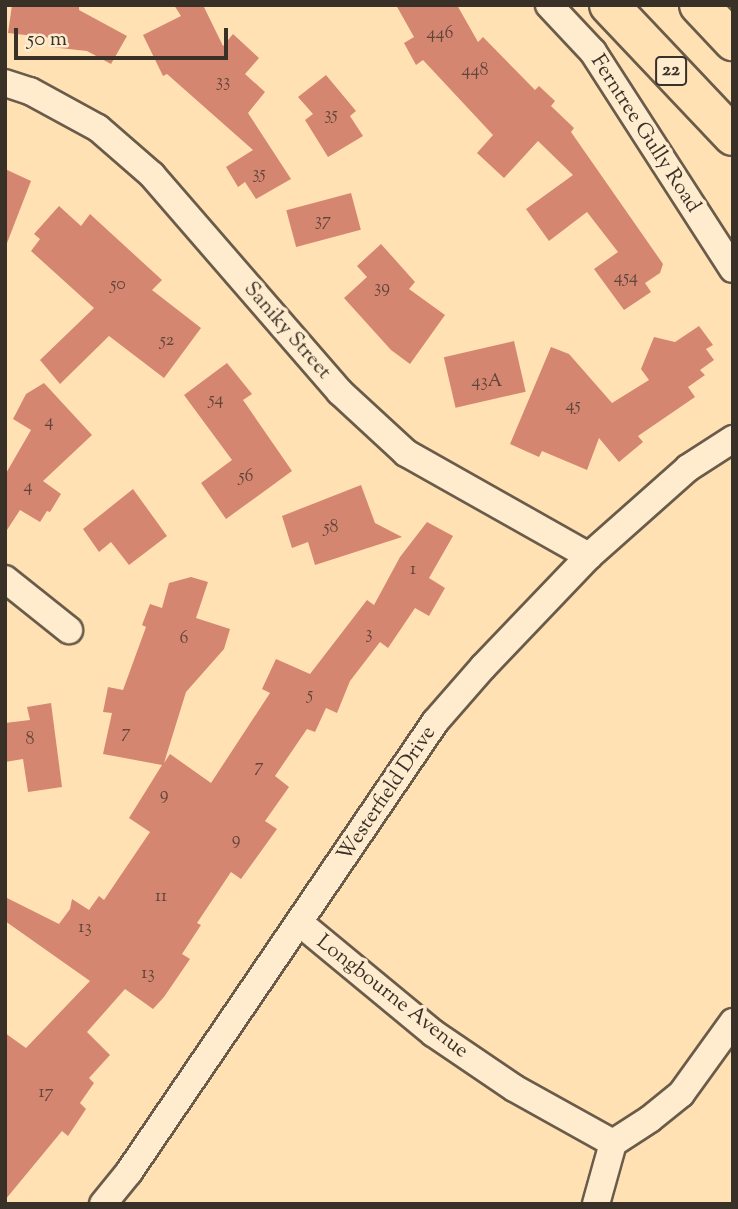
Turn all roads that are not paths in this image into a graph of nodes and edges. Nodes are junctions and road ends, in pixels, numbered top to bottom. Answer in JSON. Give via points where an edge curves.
{"nodes":[{"id":1,"x":549,"y":5,"type":"edge"},
{"id":2,"x":609,"y":5,"type":"edge"},
{"id":3,"x":699,"y":5,"type":"edge"},
{"id":4,"x":733,"y":41,"type":"edge"},
{"id":5,"x":5,"y":83,"type":"edge"},
{"id":6,"x":733,"y":136,"type":"edge"},
{"id":7,"x":733,"y":269,"type":"edge"},
{"id":8,"x":733,"y":439,"type":"edge"},
{"id":9,"x":589,"y":556,"type":"junction"},
{"id":10,"x":5,"y":579,"type":"edge"},
{"id":11,"x":69,"y":630,"type":"dead end"},
{"id":12,"x":300,"y":923,"type":"junction"},
{"id":13,"x":733,"y":1022,"type":"edge"},
{"id":14,"x":613,"y":1143,"type":"junction"},
{"id":15,"x":103,"y":1204,"type":"edge"},
{"id":16,"x":596,"y":1204,"type":"edge"}],
"edges":[{"from":1,"to":7,"type":"street","name":"Ferntree Gully Road","via":[[593,52]]},
{"from":2,"to":6,"type":"main road","number":"22"},
{"from":3,"to":4,"type":"main road"},
{"from":5,"to":9,"type":"street","name":"Saniky Street","via":[[30,91],[98,128],[152,175],[340,392],[406,453]]},
{"from":8,"to":9,"type":"street","name":"Westerfield Drive","via":[[688,468]]},
{"from":9,"to":12,"type":"street","name":"Westerfield Drive","via":[[435,722]]},
{"from":10,"to":11,"type":"street"},
{"from":12,"to":14,"type":"street","name":"Longbourne Avenue","via":[[433,1033],[514,1088]]},
{"from":12,"to":15,"type":"street","name":"Westerfield Drive"},
{"from":13,"to":14,"type":"street","via":[[681,1094]]},
{"from":14,"to":16,"type":"street"}]}
